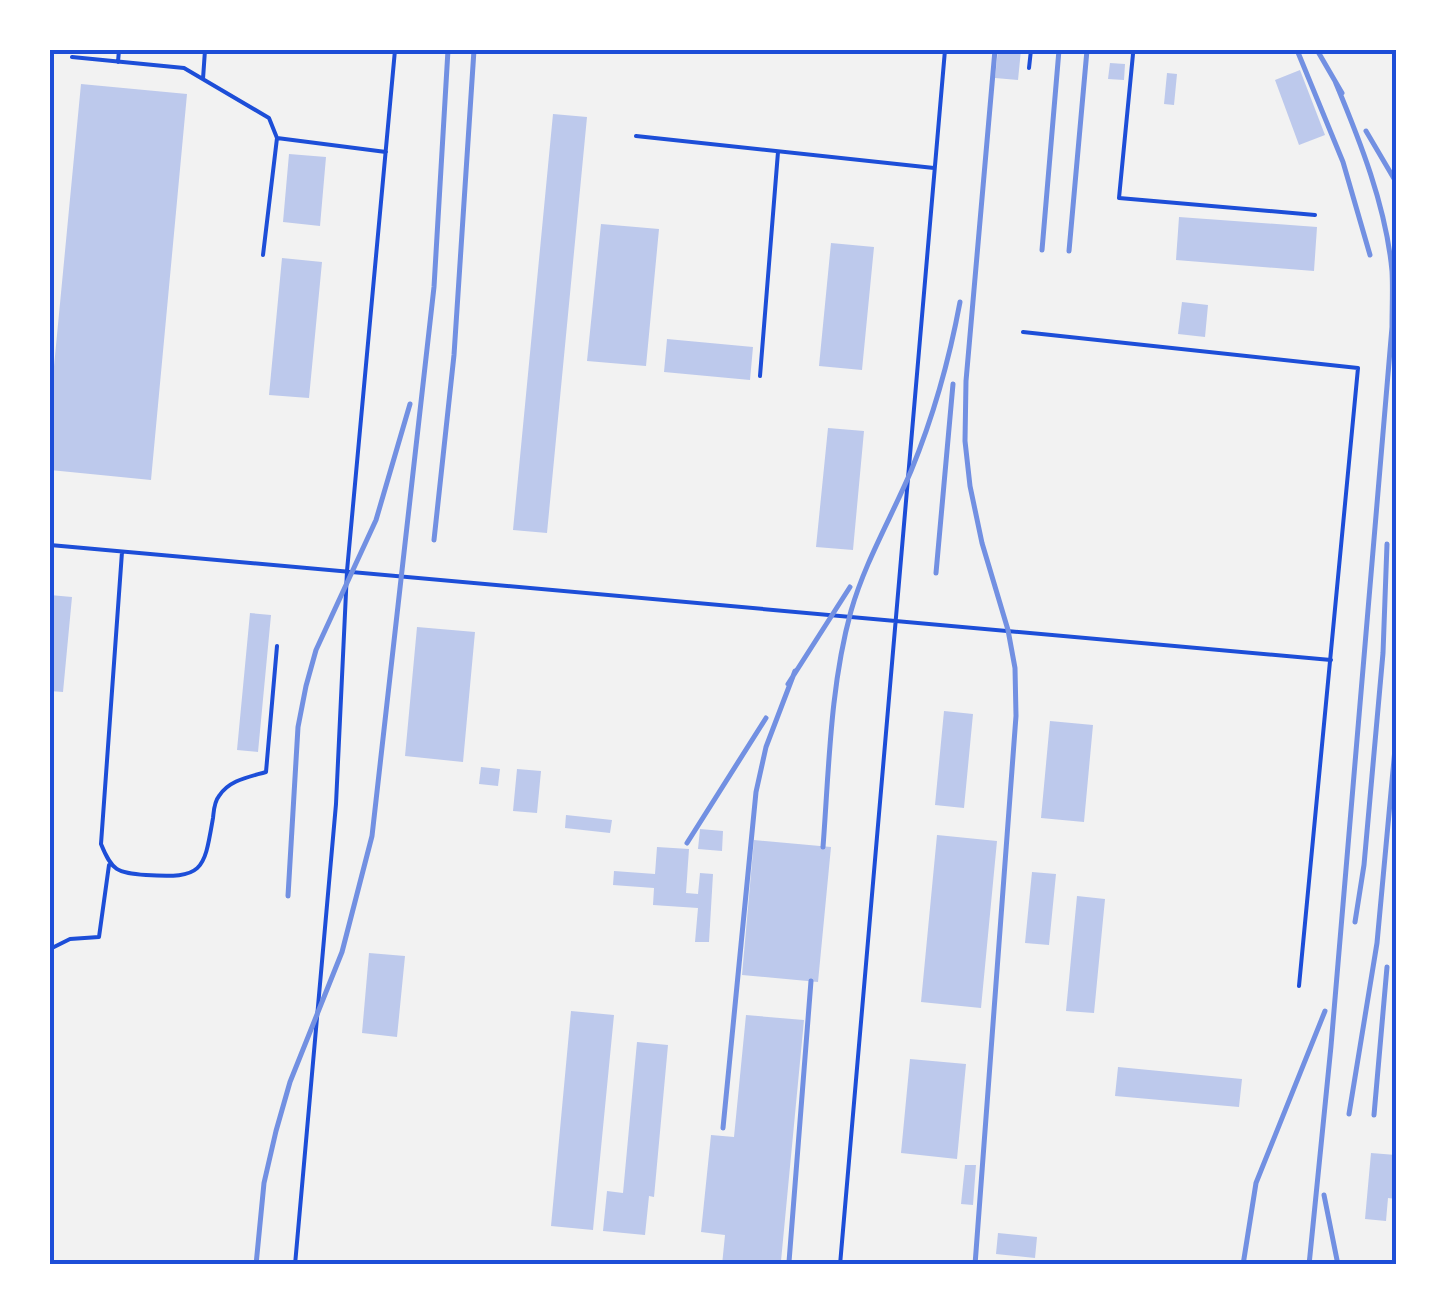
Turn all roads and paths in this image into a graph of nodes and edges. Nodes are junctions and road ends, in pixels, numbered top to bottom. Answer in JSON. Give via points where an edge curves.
{"nodes":[{"id":1,"x":119,"y":50,"type":"edge"},
{"id":2,"x":204,"y":50,"type":"edge"},
{"id":3,"x":395,"y":50,"type":"edge"},
{"id":4,"x":945,"y":50,"type":"edge"},
{"id":5,"x":1031,"y":50,"type":"edge"},
{"id":6,"x":1131,"y":50,"type":"edge"},
{"id":7,"x":72,"y":57,"type":"dead end"},
{"id":8,"x":118,"y":62,"type":"junction"},
{"id":9,"x":1029,"y":68,"type":"dead end"},
{"id":10,"x":203,"y":78,"type":"junction"},
{"id":11,"x":636,"y":136,"type":"dead end"},
{"id":12,"x":276,"y":138,"type":"junction"},
{"id":13,"x":386,"y":152,"type":"junction"},
{"id":14,"x":778,"y":152,"type":"junction"},
{"id":15,"x":935,"y":168,"type":"junction"},
{"id":16,"x":1314,"y":215,"type":"dead end"},
{"id":17,"x":264,"y":254,"type":"dead end"},
{"id":18,"x":1023,"y":332,"type":"dead end"},
{"id":19,"x":760,"y":376,"type":"dead end"},
{"id":20,"x":50,"y":546,"type":"edge"},
{"id":21,"x":122,"y":552,"type":"junction"},
{"id":22,"x":347,"y":571,"type":"junction"},
{"id":23,"x":897,"y":619,"type":"junction"},
{"id":24,"x":278,"y":646,"type":"dead end"},
{"id":25,"x":1331,"y":660,"type":"junction"},
{"id":26,"x":109,"y":865,"type":"junction"},
{"id":27,"x":50,"y":949,"type":"edge"},
{"id":28,"x":1299,"y":986,"type":"dead end"},
{"id":29,"x":295,"y":1265,"type":"edge"},
{"id":30,"x":840,"y":1265,"type":"edge"}],
"edges":[{"from":1,"to":8,"type":"lane"},
{"from":2,"to":10,"type":"lane"},
{"from":3,"to":13,"type":"lane"},
{"from":4,"to":15,"type":"lane"},
{"from":5,"to":9,"type":"lane"},
{"from":6,"to":16,"type":"lane","via":[[1119,198]]},
{"from":7,"to":8,"type":"lane"},
{"from":8,"to":10,"type":"lane","via":[[184,68]]},
{"from":10,"to":12,"type":"lane","via":[[269,118]]},
{"from":11,"to":14,"type":"lane"},
{"from":12,"to":13,"type":"lane"},
{"from":12,"to":17,"type":"lane"},
{"from":13,"to":22,"type":"lane"},
{"from":14,"to":15,"type":"lane"},
{"from":14,"to":19,"type":"lane"},
{"from":15,"to":23,"type":"lane"},
{"from":18,"to":25,"type":"lane","via":[[1358,368]]},
{"from":20,"to":21,"type":"lane"},
{"from":21,"to":22,"type":"lane"},
{"from":21,"to":26,"type":"lane","via":[[101,844]]},
{"from":22,"to":23,"type":"lane"},
{"from":22,"to":29,"type":"lane","via":[[336,804]]},
{"from":23,"to":25,"type":"lane"},
{"from":23,"to":30,"type":"lane"},
{"from":24,"to":26,"type":"lane","via":[[266,772],[229,784],[216,798],[205,861],[195,872],[174,877],[124,873]]},
{"from":25,"to":28,"type":"lane"},
{"from":26,"to":27,"type":"lane","via":[[100,937]]}]}
